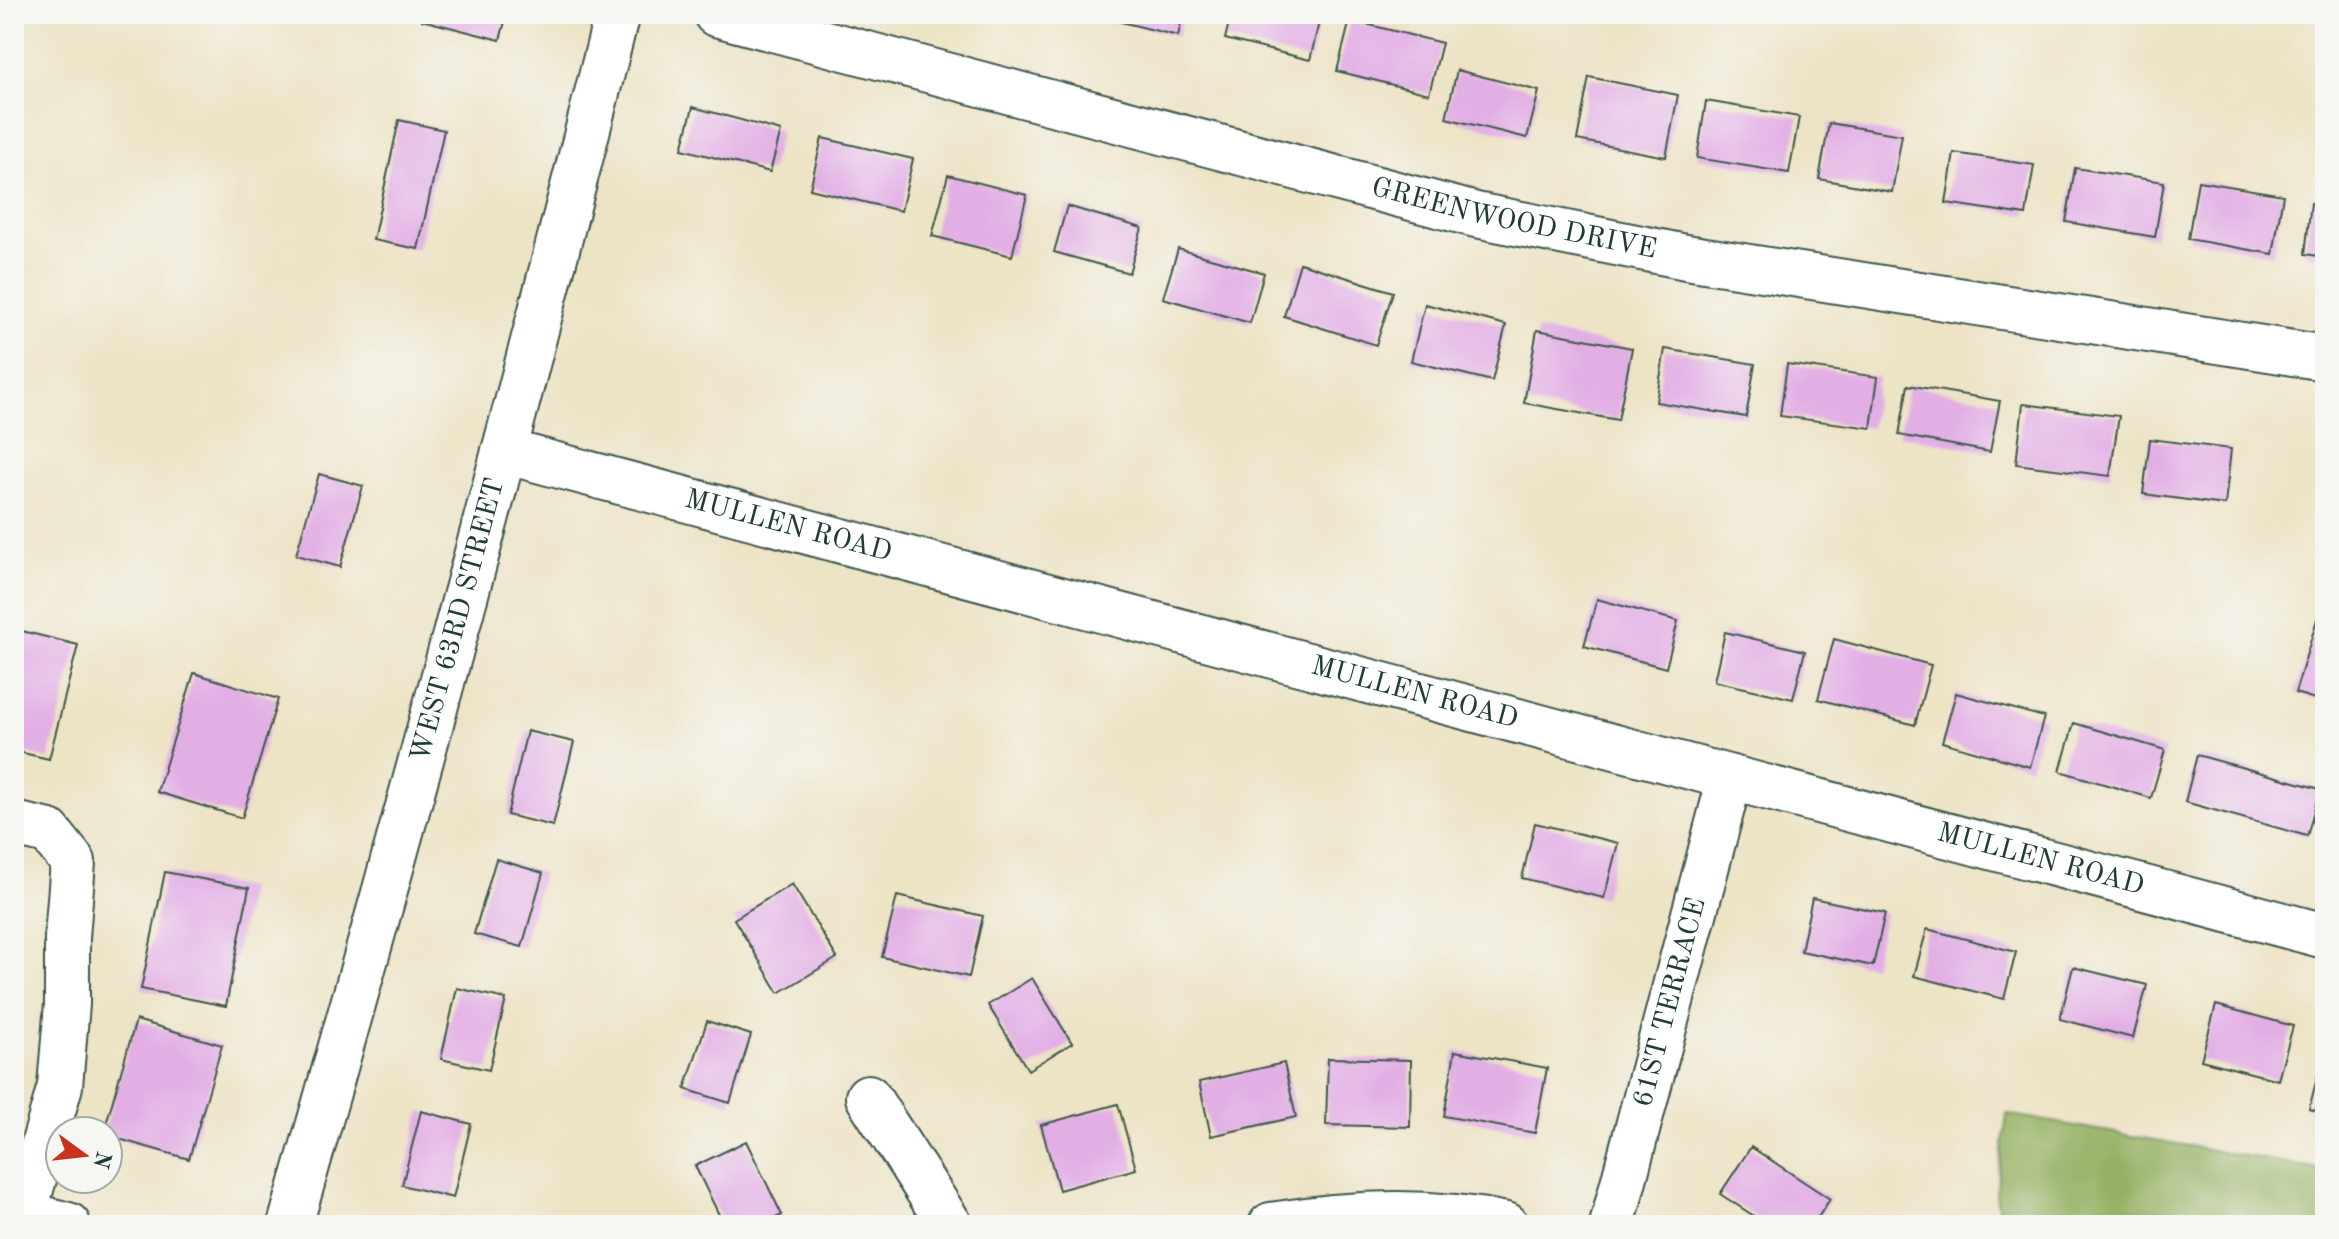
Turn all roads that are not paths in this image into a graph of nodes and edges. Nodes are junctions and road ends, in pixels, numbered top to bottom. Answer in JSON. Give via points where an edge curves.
{"nodes":[{"id":1,"x":617,"y":14,"type":"edge"},
{"id":2,"x":716,"y":14,"type":"edge"},
{"id":3,"x":2325,"y":358,"type":"edge"},
{"id":4,"x":504,"y":451,"type":"junction"},
{"id":5,"x":1730,"y":778,"type":"junction"},
{"id":6,"x":14,"y":824,"type":"edge"},
{"id":7,"x":2325,"y":936,"type":"edge"},
{"id":8,"x":868,"y":1097,"type":"dead end"},
{"id":9,"x":19,"y":1212,"type":"edge"},
{"id":10,"x":68,"y":1225,"type":"edge"},
{"id":11,"x":290,"y":1225,"type":"edge"},
{"id":12,"x":950,"y":1225,"type":"edge"},
{"id":13,"x":1271,"y":1225,"type":"edge"},
{"id":14,"x":1506,"y":1225,"type":"edge"},
{"id":15,"x":1612,"y":1225,"type":"edge"}],
"edges":[{"from":1,"to":4,"type":"street","name":"WEST 63RD STREET"},
{"from":2,"to":3,"type":"street","name":"GREENWOOD DRIVE","via":[[1476,215],[1686,257]]},
{"from":4,"to":5,"type":"street","name":"MULLEN ROAD"},
{"from":4,"to":11,"type":"street","name":"WEST 63RD STREET"},
{"from":5,"to":7,"type":"street","name":"MULLEN ROAD"},
{"from":5,"to":15,"type":"street","name":"61ST TERRACE"},
{"from":6,"to":9,"type":"street","via":[[49,832],[73,862],[60,1086]]},
{"from":8,"to":12,"type":"street"},
{"from":9,"to":10,"type":"street"},
{"from":13,"to":14,"type":"street","via":[[1330,1215],[1405,1213]]}]}
